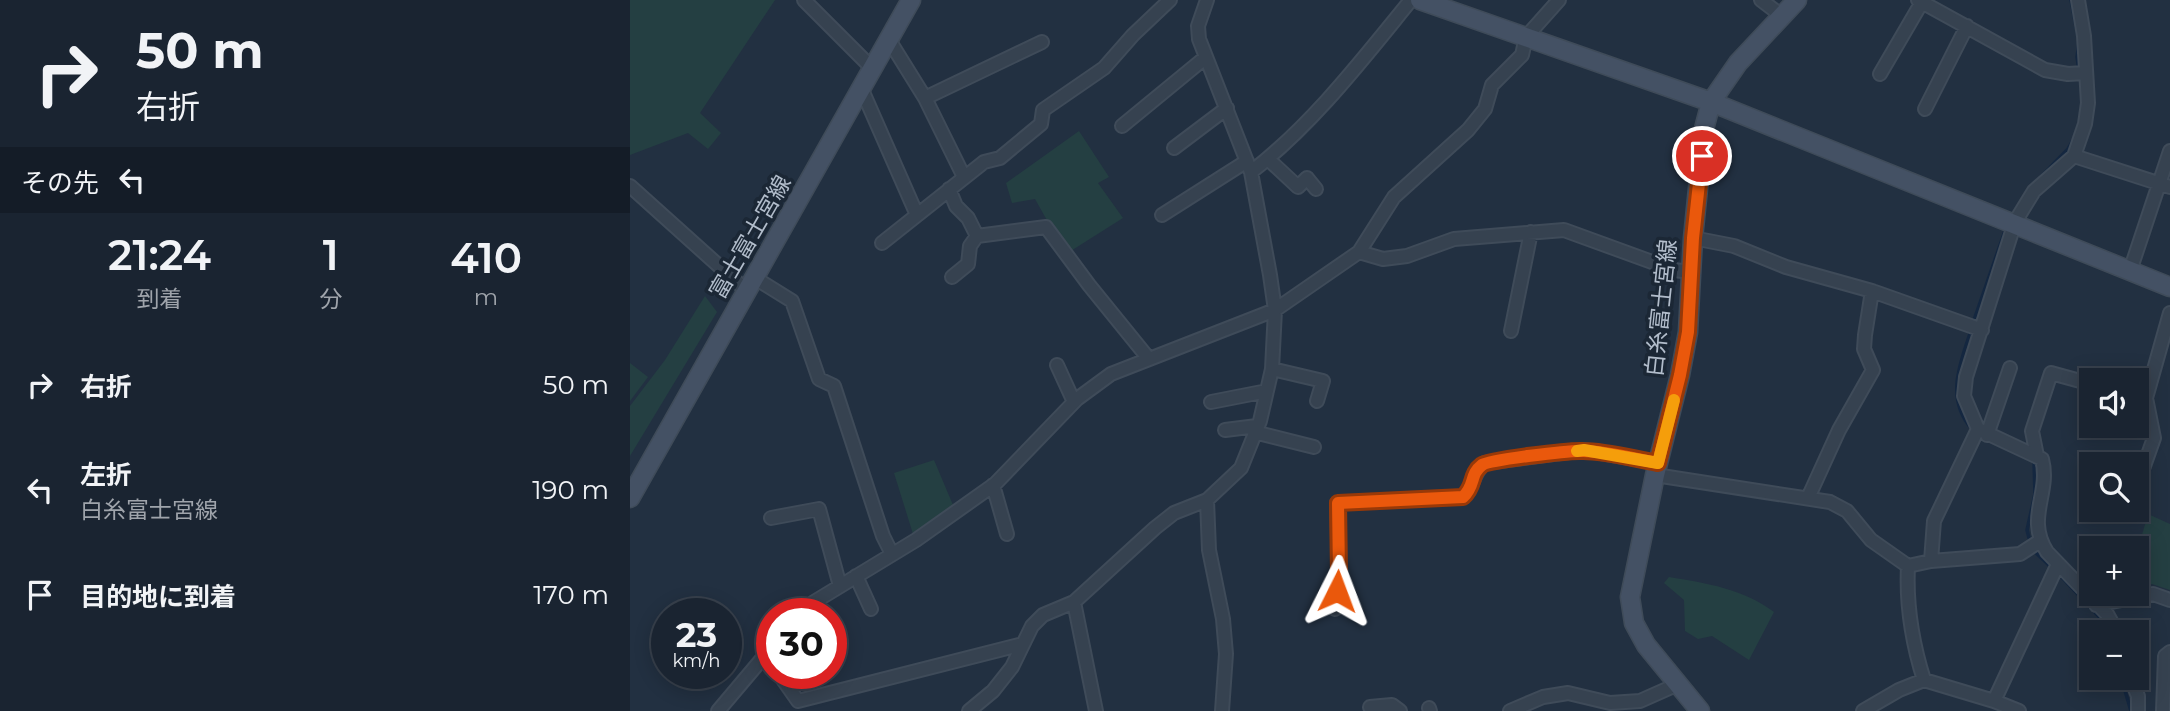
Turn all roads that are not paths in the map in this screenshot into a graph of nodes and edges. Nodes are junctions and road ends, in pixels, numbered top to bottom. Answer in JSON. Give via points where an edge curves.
{"nodes":[{"id":1,"x":804,"y":0,"type":"edge"},
{"id":2,"x":911,"y":0,"type":"edge"},
{"id":3,"x":1170,"y":0,"type":"edge"},
{"id":4,"x":1207,"y":0,"type":"edge"},
{"id":5,"x":1411,"y":0,"type":"edge"},
{"id":6,"x":1420,"y":0,"type":"edge"},
{"id":7,"x":1559,"y":0,"type":"edge"},
{"id":8,"x":1762,"y":0,"type":"edge"},
{"id":9,"x":1797,"y":0,"type":"edge"},
{"id":10,"x":2078,"y":0,"type":"edge"},
{"id":11,"x":1920,"y":1,"type":"edge"},
{"id":12,"x":1782,"y":16,"type":"junction"},
{"id":13,"x":1967,"y":26,"type":"junction"},
{"id":14,"x":1526,"y":37,"type":"junction"},
{"id":15,"x":889,"y":40,"type":"junction"},
{"id":16,"x":1042,"y":43,"type":"dead end"},
{"id":17,"x":1206,"y":57,"type":"junction"},
{"id":18,"x":872,"y":68,"type":"junction"},
{"id":19,"x":2085,"y":73,"type":"junction"},
{"id":20,"x":1880,"y":74,"type":"dead end"},
{"id":21,"x":862,"y":90,"type":"junction"},
{"id":22,"x":925,"y":98,"type":"junction"},
{"id":23,"x":1711,"y":102,"type":"junction"},
{"id":24,"x":1227,"y":108,"type":"junction"},
{"id":25,"x":1925,"y":108,"type":"dead end"},
{"id":26,"x":1122,"y":126,"type":"dead end"},
{"id":27,"x":1174,"y":148,"type":"dead end"},
{"id":28,"x":2170,"y":151,"type":"edge"},
{"id":29,"x":2074,"y":156,"type":"junction"},
{"id":30,"x":1268,"y":159,"type":"junction"},
{"id":31,"x":1249,"y":167,"type":"junction"},
{"id":32,"x":964,"y":177,"type":"junction"},
{"id":33,"x":2165,"y":185,"type":"edge"},
{"id":34,"x":630,"y":186,"type":"edge"},
{"id":35,"x":949,"y":189,"type":"junction"},
{"id":36,"x":1316,"y":189,"type":"dead end"},
{"id":37,"x":916,"y":215,"type":"junction"},
{"id":38,"x":1162,"y":215,"type":"dead end"},
{"id":39,"x":2015,"y":222,"type":"junction"},
{"id":40,"x":1531,"y":232,"type":"junction"},
{"id":41,"x":977,"y":236,"type":"junction"},
{"id":42,"x":1693,"y":238,"type":"junction"},
{"id":43,"x":882,"y":243,"type":"dead end"},
{"id":44,"x":1359,"y":252,"type":"junction"},
{"id":45,"x":2130,"y":271,"type":"junction"},
{"id":46,"x":1691,"y":272,"type":"junction"},
{"id":47,"x":952,"y":277,"type":"dead end"},
{"id":48,"x":751,"y":285,"type":"junction"},
{"id":49,"x":2170,"y":286,"type":"edge"},
{"id":50,"x":1872,"y":291,"type":"junction"},
{"id":51,"x":1275,"y":310,"type":"junction"},
{"id":52,"x":2170,"y":313,"type":"edge"},
{"id":53,"x":1982,"y":330,"type":"junction"},
{"id":54,"x":1511,"y":331,"type":"dead end"},
{"id":55,"x":1149,"y":359,"type":"junction"},
{"id":56,"x":1057,"y":365,"type":"dead end"},
{"id":57,"x":2010,"y":368,"type":"dead end"},
{"id":58,"x":1272,"y":369,"type":"junction"},
{"id":59,"x":2149,"y":374,"type":"edge"},
{"id":60,"x":2079,"y":381,"type":"edge"},
{"id":61,"x":1267,"y":391,"type":"junction"},
{"id":62,"x":1317,"y":401,"type":"dead end"},
{"id":63,"x":1074,"y":402,"type":"junction"},
{"id":64,"x":1211,"y":402,"type":"dead end"},
{"id":65,"x":2149,"y":422,"type":"edge"},
{"id":66,"x":1255,"y":429,"type":"junction"},
{"id":67,"x":1225,"y":430,"type":"dead end"},
{"id":68,"x":1982,"y":432,"type":"junction"},
{"id":69,"x":1314,"y":447,"type":"dead end"},
{"id":70,"x":2149,"y":452,"type":"edge"},
{"id":71,"x":2037,"y":456,"type":"junction"},
{"id":72,"x":1657,"y":469,"type":"junction"},
{"id":73,"x":993,"y":485,"type":"junction"},
{"id":74,"x":630,"y":498,"type":"edge"},
{"id":75,"x":1808,"y":498,"type":"junction"},
{"id":76,"x":1207,"y":500,"type":"junction"},
{"id":77,"x":771,"y":518,"type":"dead end"},
{"id":78,"x":1007,"y":534,"type":"dead end"},
{"id":79,"x":2040,"y":541,"type":"junction"},
{"id":80,"x":892,"y":554,"type":"junction"},
{"id":81,"x":1931,"y":561,"type":"junction"},
{"id":82,"x":1908,"y":566,"type":"junction"},
{"id":83,"x":2055,"y":570,"type":"junction"},
{"id":84,"x":856,"y":576,"type":"junction"},
{"id":85,"x":840,"y":586,"type":"junction"},
{"id":86,"x":2079,"y":590,"type":"edge"},
{"id":87,"x":2149,"y":595,"type":"edge"},
{"id":88,"x":820,"y":598,"type":"edge"},
{"id":89,"x":2170,"y":600,"type":"edge"},
{"id":90,"x":1074,"y":602,"type":"junction"},
{"id":91,"x":2097,"y":606,"type":"edge"},
{"id":92,"x":871,"y":609,"type":"dead end"},
{"id":93,"x":1335,"y":609,"type":"dead end"},
{"id":94,"x":2110,"y":620,"type":"edge"},
{"id":95,"x":1023,"y":643,"type":"junction"},
{"id":96,"x":2170,"y":652,"type":"edge"},
{"id":97,"x":756,"y":670,"type":"edge"},
{"id":98,"x":1924,"y":680,"type":"junction"},
{"id":99,"x":1676,"y":685,"type":"junction"},
{"id":100,"x":847,"y":688,"type":"edge"},
{"id":101,"x":790,"y":689,"type":"edge"},
{"id":102,"x":845,"y":689,"type":"edge"},
{"id":103,"x":2135,"y":690,"type":"edge"},
{"id":104,"x":1994,"y":701,"type":"junction"},
{"id":105,"x":1638,"y":706,"type":"edge"},
{"id":106,"x":1370,"y":707,"type":"dead end"},
{"id":107,"x":718,"y":711,"type":"edge"},
{"id":108,"x":969,"y":711,"type":"edge"},
{"id":109,"x":1096,"y":711,"type":"edge"},
{"id":110,"x":1222,"y":711,"type":"edge"},
{"id":111,"x":1400,"y":711,"type":"edge"},
{"id":112,"x":1510,"y":711,"type":"edge"},
{"id":113,"x":1700,"y":711,"type":"edge"},
{"id":114,"x":1863,"y":711,"type":"edge"},
{"id":115,"x":2019,"y":711,"type":"edge"},
{"id":116,"x":2138,"y":711,"type":"edge"},
{"id":117,"x":2163,"y":711,"type":"edge"}],
"edges":[{"from":1,"to":18,"type":"street"},
{"from":2,"to":15,"type":"main road","name":"富士富士宮線"},
{"from":3,"to":32,"type":"street","via":[[1104,68],[1043,110],[1041,124],[1000,158],[984,162]]},
{"from":4,"to":17,"type":"street","via":[[1198,26]]},
{"from":5,"to":30,"type":"street","via":[[1356,69]]},
{"from":6,"to":14,"type":"main road"},
{"from":7,"to":14,"type":"street"},
{"from":8,"to":12,"type":"street"},
{"from":9,"to":12,"type":"main road","name":"白糸富士宮線"},
{"from":10,"to":19,"type":"street"},
{"from":11,"to":13,"type":"street"},
{"from":11,"to":20,"type":"street"},
{"from":12,"to":23,"type":"main road","name":"白糸富士宮線","via":[[1738,63]]},
{"from":13,"to":19,"type":"street","via":[[2045,71]]},
{"from":13,"to":25,"type":"street"},
{"from":14,"to":23,"type":"main road"},
{"from":14,"to":44,"type":"street","via":[[1522,55],[1492,85],[1485,108],[1468,130],[1394,197]]},
{"from":15,"to":18,"type":"main road","name":"富士富士宮線"},
{"from":15,"to":22,"type":"street"},
{"from":16,"to":22,"type":"street"},
{"from":17,"to":24,"type":"street"},
{"from":17,"to":26,"type":"street"},
{"from":18,"to":21,"type":"main road","name":"富士富士宮線"},
{"from":19,"to":29,"type":"street","via":[[2088,103]]},
{"from":21,"to":37,"type":"street"},
{"from":21,"to":48,"type":"main road","name":"富士富士宮線"},
{"from":22,"to":32,"type":"street"},
{"from":23,"to":39,"type":"main road"},
{"from":23,"to":42,"type":"main road","name":"白糸富士宮線"},
{"from":24,"to":27,"type":"street"},
{"from":24,"to":31,"type":"street"},
{"from":28,"to":33,"type":"street"},
{"from":29,"to":33,"type":"street"},
{"from":29,"to":39,"type":"street","via":[[2034,191]]},
{"from":30,"to":31,"type":"street"},
{"from":30,"to":36,"type":"street","via":[[1298,187],[1307,178]]},
{"from":31,"to":38,"type":"street"},
{"from":31,"to":51,"type":"street"},
{"from":32,"to":35,"type":"street"},
{"from":33,"to":45,"type":"street"},
{"from":34,"to":48,"type":"street"},
{"from":35,"to":37,"type":"street"},
{"from":35,"to":41,"type":"street"},
{"from":37,"to":43,"type":"street"},
{"from":39,"to":45,"type":"main road"},
{"from":39,"to":53,"type":"street"},
{"from":40,"to":44,"type":"street","via":[[1454,239],[1407,256],[1383,259]]},
{"from":40,"to":46,"type":"street","via":[[1564,230]]},
{"from":40,"to":54,"type":"street"},
{"from":41,"to":47,"type":"street","via":[[970,246],[968,264]]},
{"from":41,"to":55,"type":"street","via":[[1046,227]]},
{"from":42,"to":46,"type":"main road","name":"白糸富士宮線"},
{"from":42,"to":50,"type":"street","via":[[1734,246],[1786,267]]},
{"from":44,"to":51,"type":"street"},
{"from":45,"to":49,"type":"main road"},
{"from":46,"to":72,"type":"main road","name":"白糸富士宮線","via":[[1688,332]]},
{"from":48,"to":74,"type":"main road","name":"富士富士宮線"},
{"from":48,"to":80,"type":"street","via":[[792,301],[820,379],[834,386]]},
{"from":50,"to":53,"type":"street"},
{"from":50,"to":75,"type":"street","via":[[1864,349],[1873,370]]},
{"from":51,"to":55,"type":"street"},
{"from":51,"to":58,"type":"street"},
{"from":52,"to":59,"type":"street"},
{"from":53,"to":68,"type":"street","via":[[1966,376],[1964,397]]},
{"from":55,"to":63,"type":"street","via":[[1111,374]]},
{"from":56,"to":63,"type":"street"},
{"from":57,"to":68,"type":"street"},
{"from":58,"to":61,"type":"street"},
{"from":58,"to":62,"type":"street","via":[[1323,381]]},
{"from":60,"to":71,"type":"street","via":[[2050,373],[2032,431]]},
{"from":61,"to":64,"type":"street"},
{"from":61,"to":66,"type":"street"},
{"from":63,"to":73,"type":"street"},
{"from":65,"to":70,"type":"street","via":[[2154,438]]},
{"from":66,"to":67,"type":"street"},
{"from":66,"to":69,"type":"street"},
{"from":66,"to":76,"type":"street","via":[[1241,468]]},
{"from":68,"to":71,"type":"street"},
{"from":68,"to":81,"type":"street","via":[[1934,521]]},
{"from":71,"to":79,"type":"street","via":[[2045,471],[2036,529]]},
{"from":72,"to":75,"type":"street"},
{"from":72,"to":93,"type":"street","via":[[1584,450],[1485,463],[1474,472],[1471,489],[1463,497],[1338,503]]},
{"from":72,"to":99,"type":"main road","name":"白糸富士宮線","via":[[1630,597],[1634,623]]},
{"from":73,"to":78,"type":"street"},
{"from":73,"to":80,"type":"street"},
{"from":75,"to":82,"type":"street","via":[[1847,510],[1871,540]]},
{"from":76,"to":90,"type":"street","via":[[1174,513]]},
{"from":76,"to":110,"type":"street","via":[[1209,550],[1225,643]]},
{"from":77,"to":85,"type":"street","via":[[820,509]]},
{"from":79,"to":81,"type":"street","via":[[2020,554]]},
{"from":79,"to":83,"type":"street"},
{"from":80,"to":84,"type":"street"},
{"from":81,"to":82,"type":"street"},
{"from":82,"to":98,"type":"street","via":[[1907,603]]},
{"from":83,"to":86,"type":"street"},
{"from":83,"to":104,"type":"street"},
{"from":84,"to":85,"type":"street"},
{"from":84,"to":92,"type":"street"},
{"from":85,"to":88,"type":"street"},
{"from":87,"to":89,"type":"street"},
{"from":90,"to":95,"type":"street","via":[[1043,615]]},
{"from":90,"to":109,"type":"street"},
{"from":91,"to":94,"type":"street"},
{"from":95,"to":100,"type":"street"},
{"from":95,"to":108,"type":"street","via":[[993,691]]},
{"from":96,"to":117,"type":"street","via":[[2165,656]]},
{"from":97,"to":107,"type":"street"},
{"from":98,"to":104,"type":"street"},
{"from":98,"to":114,"type":"street"},
{"from":99,"to":105,"type":"street"},
{"from":99,"to":113,"type":"main road","name":"白糸富士宮線"},
{"from":101,"to":102,"type":"street","via":[[798,701]]},
{"from":103,"to":116,"type":"street"},
{"from":104,"to":115,"type":"street"},
{"from":105,"to":112,"type":"street","via":[[1568,693],[1543,697]]},
{"from":106,"to":111,"type":"street","via":[[1392,705]]}]}
